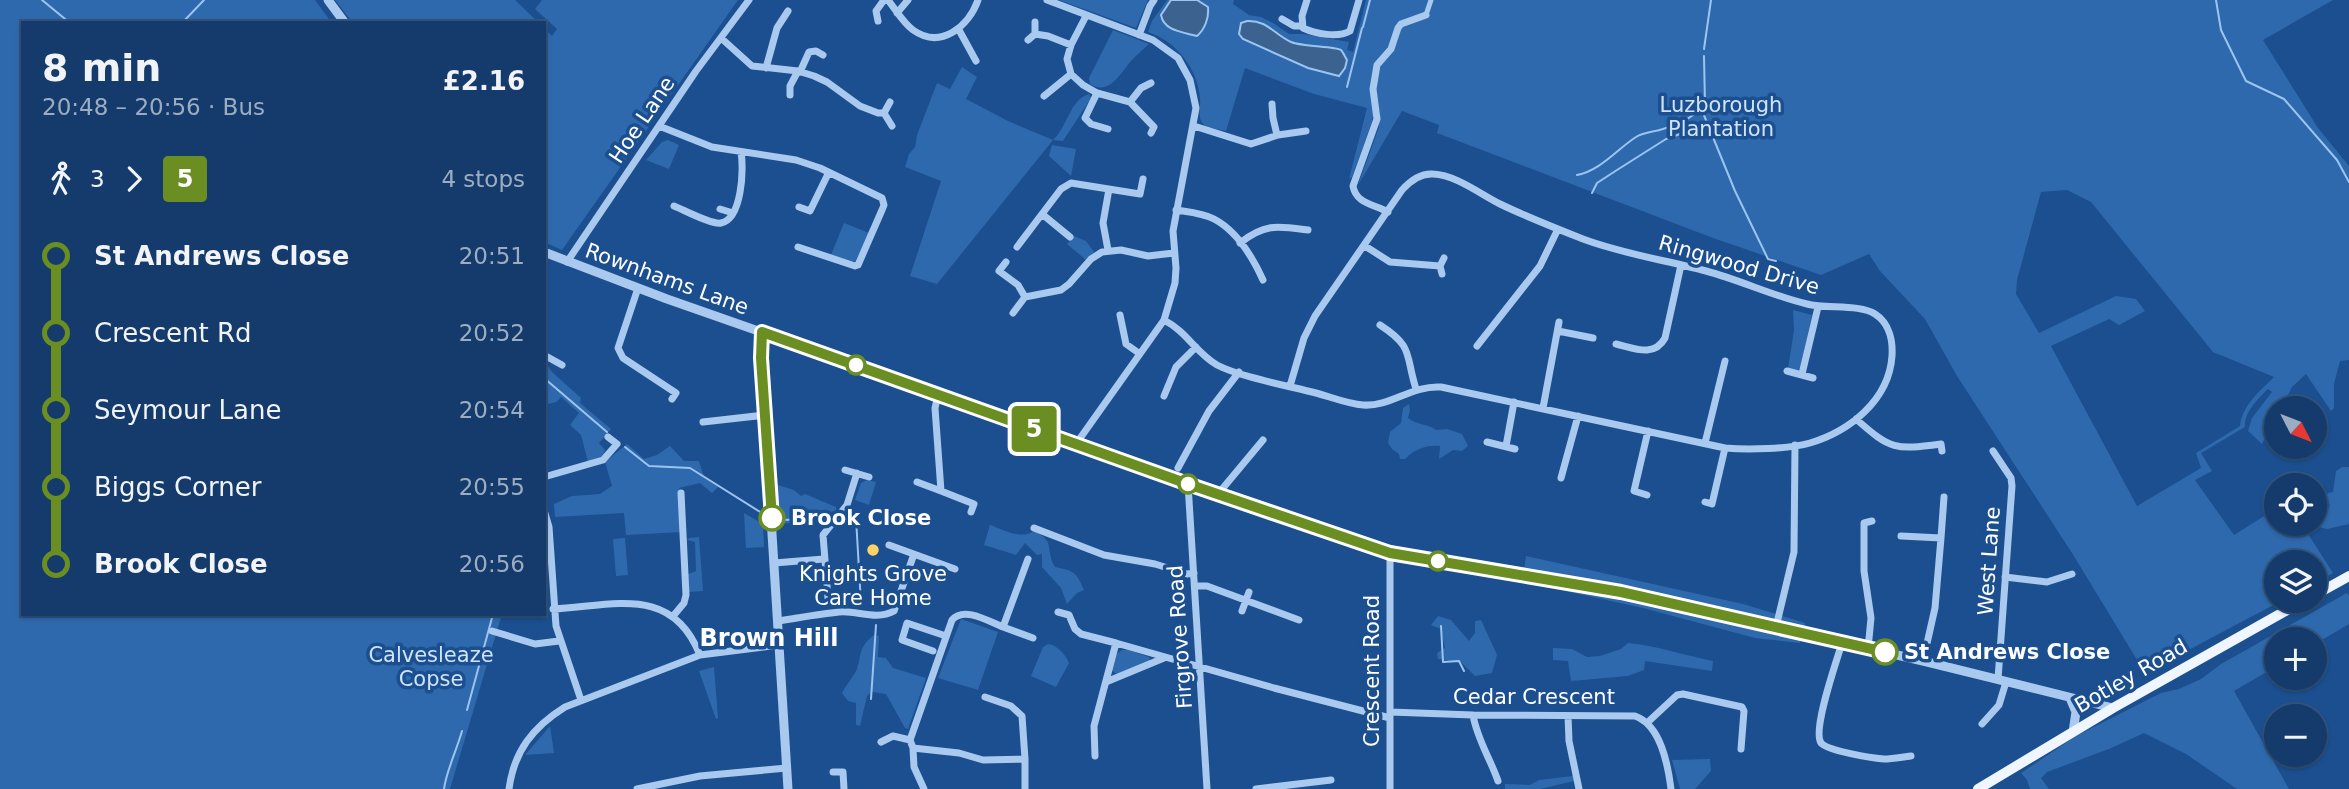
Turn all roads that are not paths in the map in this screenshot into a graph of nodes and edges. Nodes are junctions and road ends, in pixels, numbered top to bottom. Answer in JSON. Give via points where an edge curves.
{"nodes":[{"id":1,"x":328,"y":0,"type":"edge"},
{"id":2,"x":749,"y":0,"type":"edge"},
{"id":3,"x":886,"y":0,"type":"edge"},
{"id":4,"x":908,"y":0,"type":"edge"},
{"id":5,"x":978,"y":0,"type":"edge"},
{"id":6,"x":1047,"y":0,"type":"edge"},
{"id":7,"x":1154,"y":0,"type":"edge"},
{"id":8,"x":1307,"y":0,"type":"edge"},
{"id":9,"x":1359,"y":0,"type":"edge"},
{"id":10,"x":1431,"y":0,"type":"edge"},
{"id":11,"x":788,"y":10,"type":"dead end"},
{"id":12,"x":897,"y":13,"type":"junction"},
{"id":13,"x":866,"y":14,"type":"dead end"},
{"id":14,"x":1426,"y":15,"type":"joint"},
{"id":15,"x":1086,"y":16,"type":"junction"},
{"id":16,"x":1282,"y":19,"type":"dead end"},
{"id":17,"x":344,"y":21,"type":"edge"},
{"id":18,"x":1035,"y":22,"type":"dead end"},
{"id":19,"x":1302,"y":26,"type":"junction"},
{"id":20,"x":959,"y":30,"type":"junction"},
{"id":21,"x":1035,"y":34,"type":"junction"},
{"id":22,"x":1139,"y":35,"type":"junction"},
{"id":23,"x":721,"y":37,"type":"junction"},
{"id":24,"x":776,"y":38,"type":"junction"},
{"id":25,"x":786,"y":38,"type":"dead end"},
{"id":26,"x":1028,"y":40,"type":"dead end"},
{"id":27,"x":1071,"y":45,"type":"junction"},
{"id":28,"x":823,"y":55,"type":"dead end"},
{"id":29,"x":976,"y":61,"type":"dead end"},
{"id":30,"x":766,"y":68,"type":"junction"},
{"id":31,"x":799,"y":72,"type":"junction"},
{"id":32,"x":1071,"y":74,"type":"junction"},
{"id":33,"x":1151,"y":83,"type":"dead end"},
{"id":34,"x":1097,"y":93,"type":"junction"},
{"id":35,"x":790,"y":95,"type":"dead end"},
{"id":36,"x":1044,"y":96,"type":"dead end"},
{"id":37,"x":890,"y":102,"type":"dead end"},
{"id":38,"x":1130,"y":102,"type":"junction"},
{"id":39,"x":1272,"y":104,"type":"dead end"},
{"id":40,"x":884,"y":113,"type":"junction"},
{"id":41,"x":659,"y":126,"type":"junction"},
{"id":42,"x":892,"y":126,"type":"dead end"},
{"id":43,"x":1194,"y":126,"type":"junction"},
{"id":44,"x":1108,"y":129,"type":"dead end"},
{"id":45,"x":1306,"y":131,"type":"dead end"},
{"id":46,"x":1151,"y":133,"type":"dead end"},
{"id":47,"x":1277,"y":135,"type":"junction"},
{"id":48,"x":741,"y":152,"type":"junction"},
{"id":49,"x":828,"y":174,"type":"junction"},
{"id":50,"x":1143,"y":179,"type":"dead end"},
{"id":51,"x":1109,"y":189,"type":"junction"},
{"id":52,"x":1140,"y":194,"type":"junction"},
{"id":53,"x":1149,"y":196,"type":"dead end"},
{"id":54,"x":674,"y":206,"type":"dead end"},
{"id":55,"x":799,"y":207,"type":"dead end"},
{"id":56,"x":720,"y":209,"type":"dead end"},
{"id":57,"x":1176,"y":210,"type":"junction"},
{"id":58,"x":1388,"y":212,"type":"junction"},
{"id":59,"x":733,"y":213,"type":"junction"},
{"id":60,"x":1042,"y":214,"type":"junction"},
{"id":61,"x":1558,"y":229,"type":"junction"},
{"id":62,"x":1308,"y":230,"type":"dead end"},
{"id":63,"x":1070,"y":237,"type":"dead end"},
{"id":64,"x":1240,"y":243,"type":"junction"},
{"id":65,"x":1365,"y":246,"type":"junction"},
{"id":66,"x":798,"y":247,"type":"dead end"},
{"id":67,"x":1017,"y":247,"type":"dead end"},
{"id":68,"x":1108,"y":250,"type":"junction"},
{"id":69,"x":546,"y":253,"type":"edge"},
{"id":70,"x":1174,"y":253,"type":"junction"},
{"id":71,"x":567,"y":262,"type":"junction"},
{"id":72,"x":1006,"y":262,"type":"dead end"},
{"id":73,"x":1681,"y":265,"type":"junction"},
{"id":74,"x":1442,"y":266,"type":"dead end"},
{"id":75,"x":999,"y":271,"type":"junction"},
{"id":76,"x":992,"y":279,"type":"dead end"},
{"id":77,"x":1263,"y":281,"type":"dead end"},
{"id":78,"x":638,"y":288,"type":"junction"},
{"id":79,"x":1025,"y":297,"type":"junction"},
{"id":80,"x":1818,"y":307,"type":"junction"},
{"id":81,"x":1013,"y":313,"type":"dead end"},
{"id":82,"x":1120,"y":315,"type":"dead end"},
{"id":83,"x":1164,"y":320,"type":"junction"},
{"id":84,"x":1559,"y":322,"type":"dead end"},
{"id":85,"x":1380,"y":325,"type":"dead end"},
{"id":86,"x":1558,"y":331,"type":"junction"},
{"id":87,"x":762,"y":332,"type":"junction"},
{"id":88,"x":1593,"y":338,"type":"dead end"},
{"id":89,"x":1616,"y":344,"type":"dead end"},
{"id":90,"x":1477,"y":346,"type":"dead end"},
{"id":91,"x":1196,"y":347,"type":"junction"},
{"id":92,"x":1140,"y":354,"type":"junction"},
{"id":93,"x":546,"y":356,"type":"edge"},
{"id":94,"x":1725,"y":361,"type":"dead end"},
{"id":95,"x":562,"y":365,"type":"dead end"},
{"id":96,"x":1787,"y":371,"type":"dead end"},
{"id":97,"x":1239,"y":372,"type":"junction"},
{"id":98,"x":1802,"y":374,"type":"junction"},
{"id":99,"x":1813,"y":377,"type":"dead end"},
{"id":100,"x":1290,"y":387,"type":"junction"},
{"id":101,"x":1416,"y":389,"type":"junction"},
{"id":102,"x":676,"y":393,"type":"dead end"},
{"id":103,"x":938,"y":395,"type":"junction"},
{"id":104,"x":1164,"y":396,"type":"dead end"},
{"id":105,"x":1514,"y":402,"type":"junction"},
{"id":106,"x":1543,"y":408,"type":"junction"},
{"id":107,"x":765,"y":415,"type":"junction"},
{"id":108,"x":1578,"y":416,"type":"junction"},
{"id":109,"x":1856,"y":419,"type":"junction"},
{"id":110,"x":703,"y":422,"type":"dead end"},
{"id":111,"x":1648,"y":431,"type":"junction"},
{"id":112,"x":608,"y":437,"type":"dead end"},
{"id":113,"x":1263,"y":440,"type":"dead end"},
{"id":114,"x":1487,"y":442,"type":"dead end"},
{"id":115,"x":1705,"y":443,"type":"junction"},
{"id":116,"x":1076,"y":444,"type":"junction"},
{"id":117,"x":1941,"y":444,"type":"dead end"},
{"id":118,"x":1795,"y":445,"type":"junction"},
{"id":119,"x":1506,"y":446,"type":"junction"},
{"id":120,"x":1726,"y":448,"type":"junction"},
{"id":121,"x":1515,"y":449,"type":"dead end"},
{"id":122,"x":1993,"y":450,"type":"dead end"},
{"id":123,"x":1178,"y":468,"type":"dead end"},
{"id":124,"x":845,"y":470,"type":"dead end"},
{"id":125,"x":857,"y":473,"type":"junction"},
{"id":126,"x":546,"y":476,"type":"edge"},
{"id":127,"x":869,"y":477,"type":"dead end"},
{"id":128,"x":1561,"y":478,"type":"dead end"},
{"id":129,"x":917,"y":482,"type":"dead end"},
{"id":130,"x":1188,"y":484,"type":"junction"},
{"id":131,"x":941,"y":491,"type":"junction"},
{"id":132,"x":681,"y":493,"type":"dead end"},
{"id":133,"x":1218,"y":494,"type":"junction"},
{"id":134,"x":1647,"y":495,"type":"dead end"},
{"id":135,"x":1944,"y":497,"type":"dead end"},
{"id":136,"x":1712,"y":504,"type":"dead end"},
{"id":137,"x":971,"y":512,"type":"dead end"},
{"id":138,"x":546,"y":517,"type":"edge"},
{"id":139,"x":1865,"y":523,"type":"dead end"},
{"id":140,"x":1034,"y":528,"type":"dead end"},
{"id":141,"x":1901,"y":537,"type":"dead end"},
{"id":142,"x":1941,"y":538,"type":"junction"},
{"id":143,"x":889,"y":545,"type":"dead end"},
{"id":144,"x":1390,"y":553,"type":"junction"},
{"id":145,"x":914,"y":554,"type":"junction"},
{"id":146,"x":824,"y":559,"type":"junction"},
{"id":147,"x":1028,"y":559,"type":"dead end"},
{"id":148,"x":774,"y":563,"type":"junction"},
{"id":149,"x":955,"y":569,"type":"dead end"},
{"id":150,"x":1194,"y":573,"type":"junction"},
{"id":151,"x":2072,"y":574,"type":"dead end"},
{"id":152,"x":2349,"y":576,"type":"edge"},
{"id":153,"x":2006,"y":577,"type":"junction"},
{"id":154,"x":1195,"y":586,"type":"junction"},
{"id":155,"x":2327,"y":588,"type":"edge"},
{"id":156,"x":1247,"y":596,"type":"junction"},
{"id":157,"x":828,"y":597,"type":"dead end"},
{"id":158,"x":1291,"y":607,"type":"dead end"},
{"id":159,"x":553,"y":609,"type":"junction"},
{"id":160,"x":1242,"y":611,"type":"dead end"},
{"id":161,"x":1058,"y":612,"type":"dead end"},
{"id":162,"x":2282,"y":613,"type":"edge"},
{"id":163,"x":888,"y":614,"type":"junction"},
{"id":164,"x":674,"y":615,"type":"junction"},
{"id":165,"x":1288,"y":616,"type":"junction"},
{"id":166,"x":897,"y":620,"type":"dead end"},
{"id":167,"x":1299,"y":620,"type":"dead end"},
{"id":168,"x":778,"y":621,"type":"junction"},
{"id":169,"x":1003,"y":627,"type":"junction"},
{"id":170,"x":1776,"y":627,"type":"junction"},
{"id":171,"x":492,"y":631,"type":"dead end"},
{"id":172,"x":946,"y":636,"type":"junction"},
{"id":173,"x":1033,"y":638,"type":"dead end"},
{"id":174,"x":559,"y":641,"type":"junction"},
{"id":175,"x":1116,"y":643,"type":"junction"},
{"id":176,"x":1842,"y":643,"type":"junction"},
{"id":177,"x":779,"y":645,"type":"junction"},
{"id":178,"x":1868,"y":649,"type":"junction"},
{"id":179,"x":933,"y":651,"type":"dead end"},
{"id":180,"x":700,"y":655,"type":"junction"},
{"id":181,"x":1165,"y":658,"type":"junction"},
{"id":182,"x":1923,"y":661,"type":"junction"},
{"id":183,"x":1200,"y":668,"type":"junction"},
{"id":184,"x":2002,"y":681,"type":"junction"},
{"id":185,"x":1105,"y":682,"type":"junction"},
{"id":186,"x":985,"y":697,"type":"dead end"},
{"id":187,"x":2070,"y":698,"type":"junction"},
{"id":188,"x":582,"y":700,"type":"junction"},
{"id":189,"x":2113,"y":708,"type":"junction"},
{"id":190,"x":1390,"y":715,"type":"junction"},
{"id":191,"x":1473,"y":715,"type":"junction"},
{"id":192,"x":1568,"y":716,"type":"junction"},
{"id":193,"x":1648,"y":722,"type":"junction"},
{"id":194,"x":1982,"y":724,"type":"dead end"},
{"id":195,"x":2073,"y":732,"type":"junction"},
{"id":196,"x":910,"y":740,"type":"junction"},
{"id":197,"x":881,"y":742,"type":"dead end"},
{"id":198,"x":914,"y":748,"type":"junction"},
{"id":199,"x":1741,"y":749,"type":"dead end"},
{"id":200,"x":1095,"y":756,"type":"dead end"},
{"id":201,"x":1911,"y":756,"type":"dead end"},
{"id":202,"x":1025,"y":759,"type":"junction"},
{"id":203,"x":787,"y":768,"type":"junction"},
{"id":204,"x":833,"y":772,"type":"dead end"},
{"id":205,"x":1331,"y":780,"type":"dead end"},
{"id":206,"x":1498,"y":781,"type":"dead end"},
{"id":207,"x":509,"y":789,"type":"edge"},
{"id":208,"x":637,"y":789,"type":"edge"},
{"id":209,"x":788,"y":789,"type":"edge"},
{"id":210,"x":844,"y":789,"type":"edge"},
{"id":211,"x":925,"y":789,"type":"edge"},
{"id":212,"x":1025,"y":789,"type":"edge"},
{"id":213,"x":1207,"y":789,"type":"edge"},
{"id":214,"x":1256,"y":789,"type":"edge"},
{"id":215,"x":1390,"y":789,"type":"edge"},
{"id":216,"x":1579,"y":789,"type":"edge"},
{"id":217,"x":1671,"y":789,"type":"edge"},
{"id":218,"x":1978,"y":789,"type":"edge"}],
"edges":[{"from":1,"to":17,"type":"street"},
{"from":2,"to":23,"type":"street","name":"Hoe Lane"},
{"from":3,"to":12,"type":"street"},
{"from":3,"to":13,"type":"street","via":[[878,6],[877,18]]},
{"from":4,"to":12,"type":"street"},
{"from":5,"to":20,"type":"street"},
{"from":6,"to":15,"type":"street"},
{"from":7,"to":22,"type":"street"},
{"from":8,"to":19,"type":"street"},
{"from":9,"to":19,"type":"street","via":[[1347,34],[1311,32]]},
{"from":10,"to":14,"type":"street"},
{"from":11,"to":24,"type":"street"},
{"from":12,"to":20,"type":"street","via":[[909,28],[924,36],[938,38]]},
{"from":14,"to":58,"type":"street","via":[[1401,24],[1391,49],[1374,72],[1377,119],[1353,186],[1360,199]]},
{"from":15,"to":22,"type":"street"},
{"from":15,"to":27,"type":"street"},
{"from":16,"to":19,"type":"street"},
{"from":18,"to":21,"type":"street"},
{"from":20,"to":29,"type":"street"},
{"from":21,"to":26,"type":"street"},
{"from":21,"to":27,"type":"street"},
{"from":22,"to":43,"type":"street","via":[[1178,58],[1190,80],[1196,108]]},
{"from":23,"to":30,"type":"street","via":[[752,66]]},
{"from":23,"to":41,"type":"street","name":"Hoe Lane"},
{"from":24,"to":25,"type":"street"},
{"from":24,"to":30,"type":"street"},
{"from":27,"to":32,"type":"street","via":[[1067,60]]},
{"from":28,"to":31,"type":"street","via":[[809,52]]},
{"from":30,"to":31,"type":"street"},
{"from":31,"to":35,"type":"street"},
{"from":31,"to":40,"type":"street","via":[[827,82],[860,106]]},
{"from":32,"to":34,"type":"street"},
{"from":32,"to":36,"type":"street"},
{"from":33,"to":38,"type":"street"},
{"from":34,"to":38,"type":"street"},
{"from":34,"to":44,"type":"street","via":[[1085,118]]},
{"from":37,"to":40,"type":"street"},
{"from":38,"to":46,"type":"street","via":[[1154,127]]},
{"from":39,"to":47,"type":"street"},
{"from":40,"to":42,"type":"street"},
{"from":41,"to":48,"type":"street","via":[[712,148]]},
{"from":41,"to":71,"type":"street","name":"Hoe Lane"},
{"from":43,"to":47,"type":"street","via":[[1251,144]]},
{"from":43,"to":57,"type":"street"},
{"from":45,"to":47,"type":"street"},
{"from":48,"to":49,"type":"street","via":[[783,156]]},
{"from":48,"to":59,"type":"street","via":[[742,182]]},
{"from":49,"to":55,"type":"street","via":[[810,211]]},
{"from":49,"to":66,"type":"street","via":[[882,198],[884,205],[864,255],[855,267]]},
{"from":50,"to":52,"type":"street"},
{"from":51,"to":52,"type":"street"},
{"from":51,"to":60,"type":"street","via":[[1071,183]]},
{"from":51,"to":68,"type":"street","via":[[1103,223]]},
{"from":52,"to":53,"type":"street"},
{"from":54,"to":59,"type":"street","via":[[716,223]]},
{"from":56,"to":59,"type":"street"},
{"from":57,"to":64,"type":"street","via":[[1214,219]]},
{"from":57,"to":70,"type":"street"},
{"from":58,"to":61,"type":"street","name":"Ringwood Drive","via":[[1411,180],[1433,174]]},
{"from":58,"to":65,"type":"street","name":"Ringwood Drive"},
{"from":60,"to":63,"type":"street"},
{"from":60,"to":67,"type":"street"},
{"from":61,"to":73,"type":"street","name":"Ringwood Drive","via":[[1613,249]]},
{"from":61,"to":90,"type":"street","via":[[1540,266]]},
{"from":62,"to":64,"type":"street","via":[[1292,232],[1270,226]]},
{"from":64,"to":77,"type":"street"},
{"from":65,"to":74,"type":"street","via":[[1390,262]]},
{"from":65,"to":100,"type":"street","name":"Ringwood Drive","via":[[1308,327]]},
{"from":68,"to":70,"type":"street","via":[[1148,256]]},
{"from":68,"to":79,"type":"street","via":[[1091,259],[1061,290]]},
{"from":69,"to":71,"type":"street","name":"Rownhams Lane"},
{"from":70,"to":83,"type":"street","via":[[1175,283]]},
{"from":71,"to":78,"type":"street","name":"Rownhams Lane"},
{"from":72,"to":75,"type":"street"},
{"from":73,"to":80,"type":"street","name":"Ringwood Drive"},
{"from":73,"to":89,"type":"street","via":[[1662,343],[1651,351],[1627,342]]},
{"from":75,"to":76,"type":"street"},
{"from":75,"to":79,"type":"street","via":[[1018,285]]},
{"from":78,"to":87,"type":"street","name":"Rownhams Lane"},
{"from":78,"to":102,"type":"street","via":[[618,342],[619,354]]},
{"from":79,"to":81,"type":"street"},
{"from":80,"to":98,"type":"street"},
{"from":80,"to":109,"type":"street","name":"Ringwood Drive","via":[[1874,313],[1891,336],[1884,387]]},
{"from":82,"to":92,"type":"street","via":[[1126,344]]},
{"from":83,"to":91,"type":"street","name":"Ringwood Drive"},
{"from":83,"to":92,"type":"street"},
{"from":84,"to":86,"type":"street"},
{"from":85,"to":101,"type":"street","via":[[1404,344]]},
{"from":86,"to":88,"type":"street","via":[[1579,331]]},
{"from":86,"to":106,"type":"street"},
{"from":87,"to":103,"type":"street","name":"Rownhams Lane"},
{"from":87,"to":107,"type":"street"},
{"from":91,"to":97,"type":"street","name":"Ringwood Drive","via":[[1218,366]]},
{"from":91,"to":104,"type":"street","via":[[1176,367]]},
{"from":92,"to":116,"type":"street"},
{"from":93,"to":95,"type":"street"},
{"from":94,"to":115,"type":"street"},
{"from":96,"to":98,"type":"street"},
{"from":97,"to":100,"type":"street","name":"Ringwood Drive"},
{"from":97,"to":123,"type":"street","via":[[1209,411]]},
{"from":98,"to":99,"type":"street"},
{"from":100,"to":101,"type":"street","name":"Ringwood Drive","via":[[1366,405]]},
{"from":101,"to":105,"type":"street","name":"Ringwood Drive","via":[[1441,387]]},
{"from":103,"to":116,"type":"street","name":"Rownhams Lane"},
{"from":103,"to":131,"type":"street","via":[[934,408]]},
{"from":105,"to":106,"type":"street","name":"Ringwood Drive"},
{"from":105,"to":119,"type":"street"},
{"from":106,"to":108,"type":"street","name":"Ringwood Drive"},
{"from":107,"to":110,"type":"street"},
{"from":107,"to":148,"type":"street"},
{"from":108,"to":111,"type":"street","name":"Ringwood Drive"},
{"from":108,"to":128,"type":"street"},
{"from":109,"to":117,"type":"street","via":[[1890,446]]},
{"from":109,"to":118,"type":"street","name":"Ringwood Drive","via":[[1825,437]]},
{"from":111,"to":115,"type":"street","name":"Ringwood Drive"},
{"from":111,"to":134,"type":"street","via":[[1631,490]]},
{"from":112,"to":126,"type":"street","via":[[617,444],[603,460]]},
{"from":113,"to":133,"type":"street"},
{"from":114,"to":119,"type":"street"},
{"from":115,"to":120,"type":"street","name":"Ringwood Drive"},
{"from":116,"to":130,"type":"street","name":"Rownhams Lane"},
{"from":118,"to":120,"type":"street","name":"Ringwood Drive"},
{"from":118,"to":170,"type":"street","via":[[1794,552]]},
{"from":119,"to":121,"type":"street"},
{"from":120,"to":136,"type":"street"},
{"from":122,"to":153,"type":"street","name":"West Lane","via":[[2011,478]]},
{"from":124,"to":125,"type":"street"},
{"from":125,"to":127,"type":"street"},
{"from":125,"to":146,"type":"street","via":[[847,505],[823,535]]},
{"from":129,"to":131,"type":"street"},
{"from":130,"to":133,"type":"street","name":"Rownhams Lane"},
{"from":130,"to":150,"type":"street","name":"Firgrove Road"},
{"from":131,"to":137,"type":"street","via":[[974,504]]},
{"from":132,"to":164,"type":"street","via":[[686,595]]},
{"from":133,"to":144,"type":"street","name":"Rownhams Lane"},
{"from":135,"to":142,"type":"street"},
{"from":138,"to":159,"type":"street"},
{"from":139,"to":178,"type":"street","via":[[1864,571],[1871,618]]},
{"from":140,"to":150,"type":"street","via":[[1104,555]]},
{"from":141,"to":142,"type":"street"},
{"from":142,"to":182,"type":"street","via":[[1935,608]]},
{"from":143,"to":145,"type":"street"},
{"from":144,"to":170,"type":"street","name":"Rownhams Lane","via":[[1621,592]]},
{"from":144,"to":190,"type":"street","name":"Crescent Road"},
{"from":145,"to":149,"type":"street"},
{"from":145,"to":163,"type":"street","via":[[894,611]]},
{"from":146,"to":148,"type":"street"},
{"from":146,"to":157,"type":"street"},
{"from":147,"to":169,"type":"street"},
{"from":148,"to":168,"type":"street"},
{"from":150,"to":154,"type":"street","name":"Firgrove Road"},
{"from":151,"to":153,"type":"street","via":[[2047,582]]},
{"from":152,"to":155,"type":"main road"},
{"from":153,"to":184,"type":"street","name":"West Lane"},
{"from":154,"to":156,"type":"street"},
{"from":154,"to":183,"type":"street","name":"Firgrove Road"},
{"from":156,"to":160,"type":"street"},
{"from":156,"to":165,"type":"street"},
{"from":158,"to":165,"type":"street"},
{"from":159,"to":164,"type":"street","via":[[639,603]]},
{"from":159,"to":174,"type":"street"},
{"from":161,"to":175,"type":"street","name":"Cedar Crescent","via":[[1069,615],[1082,634]]},
{"from":162,"to":189,"type":"main road","name":"Botley Road"},
{"from":163,"to":166,"type":"street"},
{"from":163,"to":168,"type":"street","via":[[842,611]]},
{"from":164,"to":180,"type":"street","via":[[691,634]]},
{"from":165,"to":167,"type":"street"},
{"from":168,"to":177,"type":"street"},
{"from":169,"to":172,"type":"street","via":[[957,614]]},
{"from":169,"to":173,"type":"street"},
{"from":170,"to":176,"type":"street","name":"Rownhams Lane"},
{"from":171,"to":174,"type":"street","via":[[535,644]]},
{"from":172,"to":179,"type":"street","via":[[907,624],[902,640]]},
{"from":172,"to":196,"type":"street"},
{"from":174,"to":188,"type":"street"},
{"from":175,"to":181,"type":"street","name":"Cedar Crescent"},
{"from":175,"to":185,"type":"street"},
{"from":176,"to":178,"type":"street","name":"Rownhams Lane"},
{"from":176,"to":201,"type":"street","via":[[1825,700],[1818,735],[1821,742],[1829,748],[1883,759]]},
{"from":177,"to":180,"type":"street"},
{"from":177,"to":203,"type":"street"},
{"from":178,"to":182,"type":"street","name":"Rownhams Lane"},
{"from":180,"to":188,"type":"street"},
{"from":181,"to":183,"type":"street","name":"Cedar Crescent"},
{"from":181,"to":185,"type":"street"},
{"from":182,"to":184,"type":"street","name":"Rownhams Lane"},
{"from":183,"to":190,"type":"street","name":"Cedar Crescent"},
{"from":183,"to":213,"type":"street","name":"Firgrove Road"},
{"from":184,"to":187,"type":"street","name":"Rownhams Lane"},
{"from":184,"to":194,"type":"street","via":[[1999,705]]},
{"from":185,"to":200,"type":"street","via":[[1094,726]]},
{"from":186,"to":202,"type":"street","via":[[1011,706],[1022,716]]},
{"from":187,"to":189,"type":"street","name":"Rownhams Lane"},
{"from":187,"to":195,"type":"street","via":[[2076,712]]},
{"from":188,"to":207,"type":"street","via":[[535,729],[517,756]]},
{"from":189,"to":195,"type":"main road","name":"Botley Road"},
{"from":190,"to":191,"type":"street","name":"Cedar Crescent"},
{"from":190,"to":215,"type":"street","name":"Crescent Road"},
{"from":191,"to":192,"type":"street","name":"Cedar Crescent"},
{"from":191,"to":206,"type":"street"},
{"from":192,"to":193,"type":"street","name":"Cedar Crescent","via":[[1634,716]]},
{"from":192,"to":216,"type":"street"},
{"from":193,"to":199,"type":"street","via":[[1683,694],[1742,707]]},
{"from":193,"to":217,"type":"street","via":[[1659,743]]},
{"from":195,"to":218,"type":"main road","name":"Botley Road"},
{"from":196,"to":197,"type":"street","via":[[893,736]]},
{"from":196,"to":198,"type":"street"},
{"from":198,"to":202,"type":"street","via":[[983,761]]},
{"from":198,"to":211,"type":"street","via":[[914,766]]},
{"from":202,"to":212,"type":"street"},
{"from":203,"to":208,"type":"street","via":[[700,776]]},
{"from":203,"to":209,"type":"street"},
{"from":204,"to":210,"type":"street","via":[[843,772]]},
{"from":205,"to":214,"type":"street"}]}
